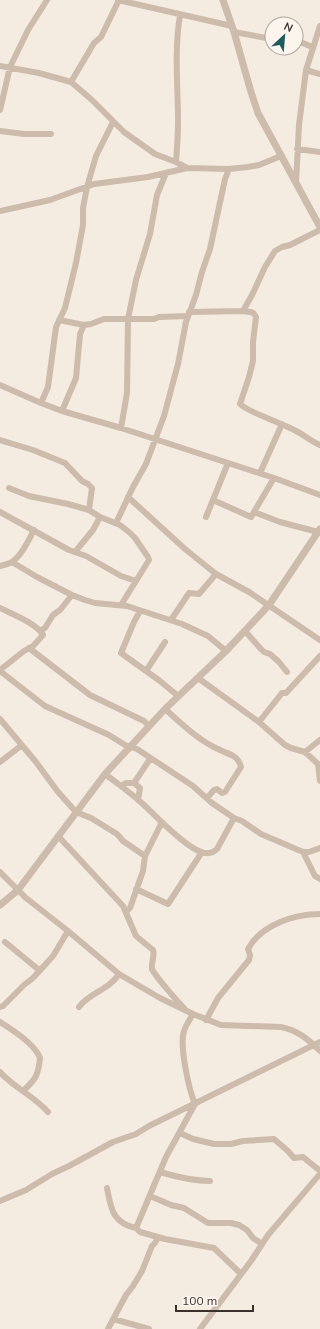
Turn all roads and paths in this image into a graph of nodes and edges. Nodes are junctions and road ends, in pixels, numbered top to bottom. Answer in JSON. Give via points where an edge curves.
{"nodes":[{"id":1,"x":47,"y":0,"type":"edge"},
{"id":2,"x":118,"y":0,"type":"edge"},
{"id":3,"x":223,"y":0,"type":"edge"},
{"id":4,"x":180,"y":15,"type":"junction"},
{"id":5,"x":320,"y":26,"type":"edge"},
{"id":6,"x":233,"y":29,"type":"junction"},
{"id":7,"x":264,"y":36,"type":"edge"},
{"id":8,"x":304,"y":43,"type":"edge"},
{"id":9,"x":312,"y":47,"type":"junction"},
{"id":10,"x":0,"y":66,"type":"edge"},
{"id":11,"x":10,"y":67,"type":"junction"},
{"id":12,"x":306,"y":70,"type":"junction"},
{"id":13,"x":320,"y":74,"type":"edge"},
{"id":14,"x":71,"y":82,"type":"junction"},
{"id":15,"x":0,"y":110,"type":"edge"},
{"id":16,"x":113,"y":122,"type":"junction"},
{"id":17,"x":0,"y":131,"type":"edge"},
{"id":18,"x":51,"y":134,"type":"dead end"},
{"id":19,"x":297,"y":149,"type":"junction"},
{"id":20,"x":320,"y":152,"type":"edge"},
{"id":21,"x":281,"y":156,"type":"junction"},
{"id":22,"x":176,"y":162,"type":"junction"},
{"id":23,"x":187,"y":168,"type":"junction"},
{"id":24,"x":229,"y":169,"type":"junction"},
{"id":25,"x":166,"y":173,"type":"junction"},
{"id":26,"x":296,"y":183,"type":"junction"},
{"id":27,"x":87,"y":187,"type":"junction"},
{"id":28,"x":0,"y":211,"type":"edge"},
{"id":29,"x":320,"y":229,"type":"edge"},
{"id":30,"x":243,"y":311,"type":"junction"},
{"id":31,"x":189,"y":314,"type":"junction"},
{"id":32,"x":128,"y":319,"type":"junction"},
{"id":33,"x":59,"y":320,"type":"junction"},
{"id":34,"x":84,"y":325,"type":"junction"},
{"id":35,"x":0,"y":385,"type":"edge"},
{"id":36,"x":41,"y":403,"type":"junction"},
{"id":37,"x":62,"y":411,"type":"junction"},
{"id":38,"x":282,"y":424,"type":"junction"},
{"id":39,"x":121,"y":428,"type":"junction"},
{"id":40,"x":156,"y":439,"type":"junction"},
{"id":41,"x":0,"y":440,"type":"edge"},
{"id":42,"x":320,"y":445,"type":"edge"},
{"id":43,"x":228,"y":463,"type":"junction"},
{"id":44,"x":260,"y":473,"type":"junction"},
{"id":45,"x":274,"y":478,"type":"junction"},
{"id":46,"x":9,"y":488,"type":"dead end"},
{"id":47,"x":320,"y":495,"type":"edge"},
{"id":48,"x":128,"y":497,"type":"junction"},
{"id":49,"x":213,"y":500,"type":"junction"},
{"id":50,"x":89,"y":510,"type":"junction"},
{"id":51,"x":0,"y":512,"type":"edge"},
{"id":52,"x":254,"y":512,"type":"junction"},
{"id":53,"x":100,"y":517,"type":"junction"},
{"id":54,"x":206,"y":517,"type":"dead end"},
{"id":55,"x":116,"y":523,"type":"junction"},
{"id":56,"x":34,"y":530,"type":"junction"},
{"id":57,"x":319,"y":530,"type":"edge"},
{"id":58,"x":75,"y":552,"type":"junction"},
{"id":59,"x":12,"y":562,"type":"junction"},
{"id":60,"x":0,"y":566,"type":"edge"},
{"id":61,"x":216,"y":574,"type":"junction"},
{"id":62,"x":136,"y":581,"type":"junction"},
{"id":63,"x":72,"y":595,"type":"junction"},
{"id":64,"x":121,"y":605,"type":"junction"},
{"id":65,"x":269,"y":605,"type":"junction"},
{"id":66,"x":0,"y":608,"type":"edge"},
{"id":67,"x":140,"y":611,"type":"junction"},
{"id":68,"x":171,"y":620,"type":"junction"},
{"id":69,"x":40,"y":631,"type":"junction"},
{"id":70,"x":245,"y":631,"type":"junction"},
{"id":71,"x":319,"y":638,"type":"edge"},
{"id":72,"x":165,"y":642,"type":"dead end"},
{"id":73,"x":29,"y":648,"type":"junction"},
{"id":74,"x":226,"y":651,"type":"junction"},
{"id":75,"x":320,"y":656,"type":"edge"},
{"id":76,"x":0,"y":671,"type":"edge"},
{"id":77,"x":146,"y":671,"type":"junction"},
{"id":78,"x":287,"y":672,"type":"dead end"},
{"id":79,"x":198,"y":678,"type":"junction"},
{"id":80,"x":178,"y":696,"type":"junction"},
{"id":81,"x":165,"y":709,"type":"junction"},
{"id":82,"x":0,"y":719,"type":"edge"},
{"id":83,"x":259,"y":722,"type":"junction"},
{"id":84,"x":149,"y":726,"type":"junction"},
{"id":85,"x":320,"y":740,"type":"edge"},
{"id":86,"x":22,"y":745,"type":"junction"},
{"id":87,"x":130,"y":746,"type":"junction"},
{"id":88,"x":305,"y":752,"type":"junction"},
{"id":89,"x":150,"y":759,"type":"junction"},
{"id":90,"x":0,"y":762,"type":"edge"},
{"id":91,"x":105,"y":774,"type":"junction"},
{"id":92,"x":320,"y":781,"type":"edge"},
{"id":93,"x":134,"y":783,"type":"junction"},
{"id":94,"x":121,"y":786,"type":"junction"},
{"id":95,"x":207,"y":798,"type":"junction"},
{"id":96,"x":138,"y":800,"type":"junction"},
{"id":97,"x":76,"y":812,"type":"junction"},
{"id":98,"x":234,"y":818,"type":"junction"},
{"id":99,"x":162,"y":822,"type":"junction"},
{"id":100,"x":58,"y":836,"type":"junction"},
{"id":101,"x":320,"y":848,"type":"edge"},
{"id":102,"x":202,"y":852,"type":"junction"},
{"id":103,"x":303,"y":852,"type":"junction"},
{"id":104,"x":145,"y":856,"type":"junction"},
{"id":105,"x":0,"y":872,"type":"edge"},
{"id":106,"x":320,"y":879,"type":"edge"},
{"id":107,"x":136,"y":889,"type":"junction"},
{"id":108,"x":18,"y":890,"type":"junction"},
{"id":109,"x":0,"y":905,"type":"edge"},
{"id":110,"x":126,"y":912,"type":"junction"},
{"id":111,"x":320,"y":914,"type":"edge"},
{"id":112,"x":68,"y":932,"type":"junction"},
{"id":113,"x":5,"y":942,"type":"dead end"},
{"id":114,"x":39,"y":970,"type":"junction"},
{"id":115,"x":119,"y":974,"type":"junction"},
{"id":116,"x":0,"y":1007,"type":"edge"},
{"id":117,"x":79,"y":1007,"type":"dead end"},
{"id":118,"x":191,"y":1013,"type":"junction"},
{"id":119,"x":206,"y":1020,"type":"junction"},
{"id":120,"x":0,"y":1022,"type":"edge"},
{"id":121,"x":317,"y":1043,"type":"edge"},
{"id":122,"x":320,"y":1051,"type":"edge"},
{"id":123,"x":0,"y":1072,"type":"edge"},
{"id":124,"x":23,"y":1091,"type":"junction"},
{"id":125,"x":196,"y":1104,"type":"junction"},
{"id":126,"x":48,"y":1112,"type":"dead end"},
{"id":127,"x":180,"y":1133,"type":"junction"},
{"id":128,"x":160,"y":1172,"type":"junction"},
{"id":129,"x":320,"y":1173,"type":"edge"},
{"id":130,"x":210,"y":1181,"type":"dead end"},
{"id":131,"x":107,"y":1188,"type":"dead end"},
{"id":132,"x":150,"y":1196,"type":"junction"},
{"id":133,"x":0,"y":1201,"type":"edge"},
{"id":134,"x":136,"y":1228,"type":"junction"},
{"id":135,"x":158,"y":1237,"type":"junction"},
{"id":136,"x":262,"y":1244,"type":"junction"},
{"id":137,"x":241,"y":1274,"type":"junction"},
{"id":138,"x":113,"y":1319,"type":"junction"},
{"id":139,"x":108,"y":1329,"type":"edge"},
{"id":140,"x":149,"y":1329,"type":"edge"},
{"id":141,"x":200,"y":1329,"type":"edge"}],
"edges":[{"from":1,"to":11,"type":"street","via":[[28,30]]},
{"from":2,"to":4,"type":"street"},
{"from":2,"to":14,"type":"street","via":[[101,37],[94,43]]},
{"from":3,"to":6,"type":"street"},
{"from":4,"to":6,"type":"street"},
{"from":4,"to":22,"type":"street","via":[[176,58]]},
{"from":5,"to":9,"type":"street"},
{"from":6,"to":7,"type":"street"},
{"from":6,"to":21,"type":"street","via":[[258,113]]},
{"from":8,"to":9,"type":"street"},
{"from":9,"to":12,"type":"street"},
{"from":10,"to":11,"type":"street"},
{"from":11,"to":14,"type":"street"},
{"from":11,"to":15,"type":"street"},
{"from":12,"to":13,"type":"street"},
{"from":12,"to":19,"type":"street"},
{"from":14,"to":16,"type":"street"},
{"from":16,"to":22,"type":"street","via":[[155,154]]},
{"from":16,"to":27,"type":"street","via":[[96,156]]},
{"from":17,"to":18,"type":"street"},
{"from":19,"to":20,"type":"street"},
{"from":19,"to":26,"type":"street"},
{"from":21,"to":24,"type":"street","via":[[259,165]]},
{"from":21,"to":26,"type":"street"},
{"from":22,"to":23,"type":"street"},
{"from":23,"to":24,"type":"street"},
{"from":23,"to":25,"type":"street"},
{"from":24,"to":31,"type":"street","via":[[210,249]]},
{"from":25,"to":27,"type":"street"},
{"from":25,"to":32,"type":"street","via":[[157,195],[150,234],[136,280]]},
{"from":26,"to":29,"type":"street"},
{"from":27,"to":28,"type":"street","via":[[50,200]]},
{"from":27,"to":33,"type":"street","via":[[76,263],[65,308]]},
{"from":29,"to":30,"type":"street","via":[[275,251]]},
{"from":30,"to":31,"type":"street"},
{"from":30,"to":38,"type":"street","via":[[252,312],[256,317],[252,361],[240,404]]},
{"from":31,"to":32,"type":"street"},
{"from":31,"to":40,"type":"street","via":[[184,327],[178,364]]},
{"from":32,"to":34,"type":"street","via":[[104,319]]},
{"from":32,"to":39,"type":"street","via":[[128,393]]},
{"from":33,"to":34,"type":"street"},
{"from":33,"to":36,"type":"street","via":[[54,335],[48,387]]},
{"from":34,"to":37,"type":"street","via":[[80,334],[76,378]]},
{"from":35,"to":36,"type":"street"},
{"from":36,"to":37,"type":"street"},
{"from":37,"to":39,"type":"street"},
{"from":38,"to":42,"type":"street"},
{"from":38,"to":44,"type":"street"},
{"from":39,"to":40,"type":"street"},
{"from":40,"to":43,"type":"street"},
{"from":40,"to":48,"type":"street"},
{"from":41,"to":50,"type":"street","via":[[65,463],[92,488]]},
{"from":43,"to":44,"type":"street"},
{"from":43,"to":49,"type":"street"},
{"from":44,"to":45,"type":"street"},
{"from":45,"to":47,"type":"street"},
{"from":45,"to":52,"type":"street"},
{"from":46,"to":50,"type":"street","via":[[29,496]]},
{"from":48,"to":55,"type":"street"},
{"from":48,"to":61,"type":"street"},
{"from":49,"to":52,"type":"street","via":[[251,517]]},
{"from":49,"to":54,"type":"street"},
{"from":50,"to":53,"type":"street"},
{"from":51,"to":56,"type":"street"},
{"from":52,"to":57,"type":"street","via":[[280,522]]},
{"from":53,"to":55,"type":"street"},
{"from":53,"to":58,"type":"street"},
{"from":55,"to":62,"type":"street","via":[[135,538],[148,557],[149,560]]},
{"from":56,"to":58,"type":"street"},
{"from":56,"to":59,"type":"street","via":[[23,550]]},
{"from":57,"to":65,"type":"street"},
{"from":58,"to":62,"type":"street"},
{"from":59,"to":60,"type":"street"},
{"from":59,"to":63,"type":"street"},
{"from":61,"to":65,"type":"street"},
{"from":61,"to":68,"type":"street","via":[[200,594],[189,593]]},
{"from":62,"to":64,"type":"street"},
{"from":63,"to":64,"type":"street","via":[[95,603]]},
{"from":63,"to":69,"type":"street"},
{"from":64,"to":67,"type":"street"},
{"from":65,"to":70,"type":"street"},
{"from":65,"to":71,"type":"street"},
{"from":66,"to":69,"type":"street"},
{"from":67,"to":68,"type":"street"},
{"from":67,"to":77,"type":"street","via":[[121,653]]},
{"from":68,"to":74,"type":"street","via":[[208,636]]},
{"from":69,"to":73,"type":"street","via":[[42,636]]},
{"from":70,"to":74,"type":"street"},
{"from":70,"to":78,"type":"street"},
{"from":72,"to":77,"type":"street"},
{"from":73,"to":76,"type":"street"},
{"from":73,"to":84,"type":"street","via":[[90,695],[144,721]]},
{"from":74,"to":79,"type":"street"},
{"from":75,"to":83,"type":"street","via":[[286,693],[282,693]]},
{"from":76,"to":87,"type":"street","via":[[45,706]]},
{"from":77,"to":80,"type":"street"},
{"from":79,"to":80,"type":"street"},
{"from":79,"to":83,"type":"street"},
{"from":80,"to":81,"type":"street"},
{"from":81,"to":84,"type":"street"},
{"from":81,"to":95,"type":"street","via":[[204,742],[239,760],[241,767],[225,792],[217,789]]},
{"from":82,"to":86,"type":"street"},
{"from":83,"to":88,"type":"street","via":[[285,745]]},
{"from":84,"to":87,"type":"street"},
{"from":85,"to":88,"type":"street"},
{"from":86,"to":90,"type":"street"},
{"from":86,"to":97,"type":"street"},
{"from":87,"to":89,"type":"street"},
{"from":87,"to":91,"type":"street"},
{"from":88,"to":92,"type":"street","via":[[318,764]]},
{"from":89,"to":93,"type":"street"},
{"from":89,"to":95,"type":"street"},
{"from":91,"to":94,"type":"street"},
{"from":91,"to":97,"type":"street"},
{"from":93,"to":94,"type":"street"},
{"from":93,"to":96,"type":"street","via":[[140,788]]},
{"from":94,"to":96,"type":"street"},
{"from":95,"to":98,"type":"street"},
{"from":96,"to":99,"type":"street"},
{"from":97,"to":100,"type":"street"},
{"from":97,"to":104,"type":"street","via":[[117,834]]},
{"from":98,"to":102,"type":"street","via":[[217,849],[208,854]]},
{"from":98,"to":103,"type":"street","via":[[261,834]]},
{"from":99,"to":102,"type":"street","via":[[184,842]]},
{"from":99,"to":104,"type":"street"},
{"from":100,"to":108,"type":"street"},
{"from":100,"to":110,"type":"street"},
{"from":101,"to":103,"type":"street"},
{"from":102,"to":107,"type":"street","via":[[168,904]]},
{"from":103,"to":106,"type":"street","via":[[315,876]]},
{"from":104,"to":107,"type":"street","via":[[143,871]]},
{"from":105,"to":108,"type":"street"},
{"from":107,"to":110,"type":"street","via":[[130,908]]},
{"from":108,"to":109,"type":"street"},
{"from":108,"to":112,"type":"street"},
{"from":110,"to":118,"type":"street","via":[[136,936],[154,952],[154,972],[176,1000]]},
{"from":111,"to":119,"type":"street","via":[[292,918],[258,935],[248,949],[250,960],[218,998]]},
{"from":112,"to":114,"type":"street","via":[[53,956]]},
{"from":112,"to":115,"type":"street"},
{"from":113,"to":114,"type":"street"},
{"from":114,"to":116,"type":"street"},
{"from":115,"to":117,"type":"street","via":[[112,984],[86,998]]},
{"from":115,"to":118,"type":"street"},
{"from":118,"to":119,"type":"street"},
{"from":118,"to":125,"type":"street","via":[[183,1036],[188,1083]]},
{"from":119,"to":121,"type":"street","via":[[230,1026],[281,1027]]},
{"from":120,"to":124,"type":"street","via":[[35,1049],[40,1058],[34,1082]]},
{"from":121,"to":122,"type":"street"},
{"from":121,"to":125,"type":"street"},
{"from":123,"to":124,"type":"street"},
{"from":124,"to":126,"type":"street"},
{"from":125,"to":127,"type":"street"},
{"from":125,"to":133,"type":"street","via":[[136,1134],[113,1142],[26,1190]]},
{"from":127,"to":128,"type":"street"},
{"from":127,"to":129,"type":"street","via":[[214,1144],[274,1140],[294,1158],[303,1157]]},
{"from":128,"to":130,"type":"street","via":[[182,1178]]},
{"from":128,"to":132,"type":"street"},
{"from":129,"to":136,"type":"street"},
{"from":131,"to":134,"type":"street","via":[[112,1212],[121,1221]]},
{"from":132,"to":134,"type":"street"},
{"from":132,"to":136,"type":"street","via":[[184,1208],[208,1223],[239,1225]]},
{"from":134,"to":135,"type":"street","via":[[140,1232]]},
{"from":135,"to":137,"type":"street","via":[[214,1248]]},
{"from":135,"to":138,"type":"street","via":[[142,1271]]},
{"from":136,"to":137,"type":"street"},
{"from":137,"to":141,"type":"street"},
{"from":138,"to":139,"type":"street"},
{"from":138,"to":140,"type":"street"}]}
